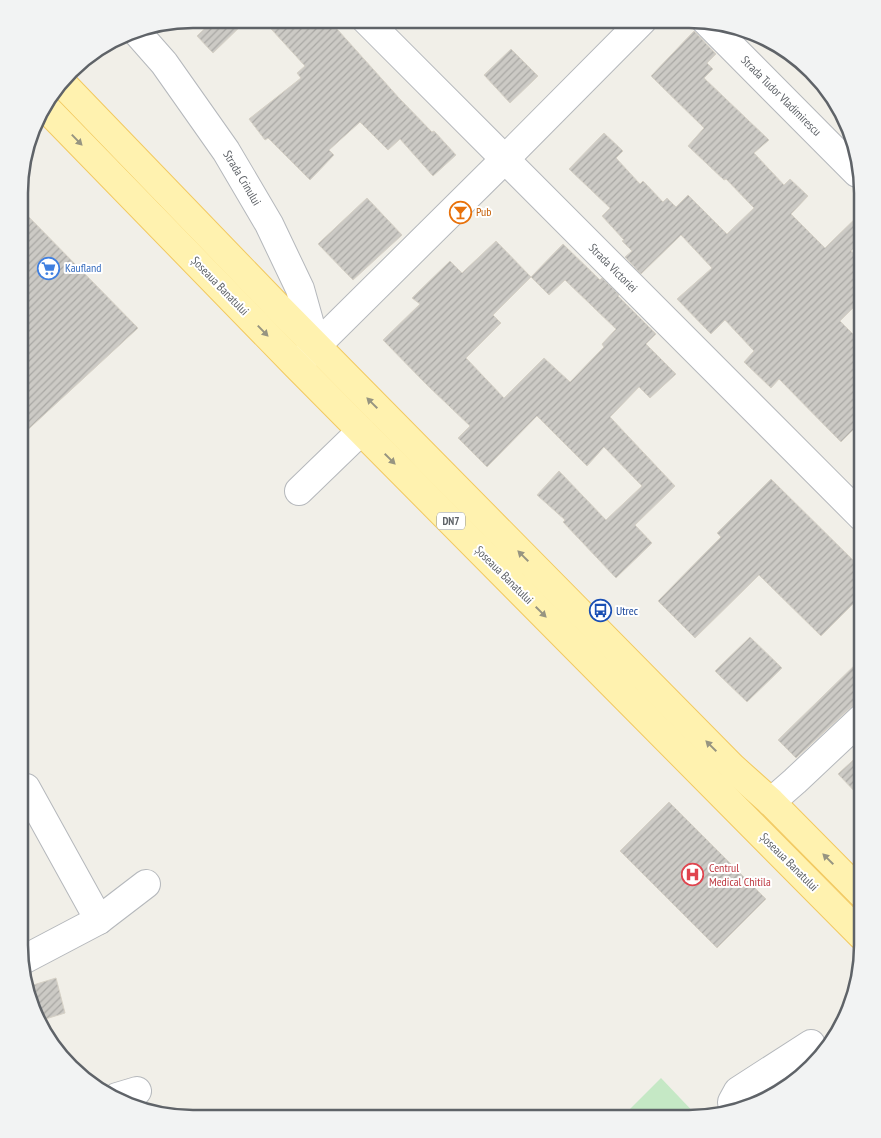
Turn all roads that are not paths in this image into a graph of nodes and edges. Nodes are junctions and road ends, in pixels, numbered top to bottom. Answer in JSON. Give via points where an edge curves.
{"nodes":[{"id":1,"x":374,"y":28,"type":"edge"},
{"id":2,"x":635,"y":28,"type":"edge"},
{"id":3,"x":715,"y":30,"type":"edge"},
{"id":4,"x":140,"y":36,"type":"edge"},
{"id":5,"x":66,"y":87,"type":"edge"},
{"id":6,"x":49,"y":111,"type":"edge"},
{"id":7,"x":505,"y":160,"type":"junction"},
{"id":8,"x":851,"y":167,"type":"edge"},
{"id":9,"x":316,"y":346,"type":"junction"},
{"id":10,"x":296,"y":365,"type":"junction"},
{"id":11,"x":362,"y":431,"type":"junction"},
{"id":12,"x":299,"y":491,"type":"dead end"},
{"id":13,"x":854,"y":509,"type":"edge"},
{"id":14,"x":853,"y":726,"type":"edge"},
{"id":15,"x":28,"y":792,"type":"edge"},
{"id":16,"x":770,"y":802,"type":"junction"},
{"id":17,"x":146,"y":884,"type":"dead end"},
{"id":18,"x":853,"y":885,"type":"edge"},
{"id":19,"x":99,"y":920,"type":"junction"},
{"id":20,"x":853,"y":927,"type":"edge"},
{"id":21,"x":29,"y":957,"type":"edge"},
{"id":22,"x":811,"y":1044,"type":"dead end"},
{"id":23,"x":732,"y":1104,"type":"edge"}],
"edges":[{"from":1,"to":7,"type":"street","name":"Strada Victoriei"},
{"from":2,"to":7,"type":"street"},
{"from":3,"to":8,"type":"street","name":"Strada Tudor Vladimirescu"},
{"from":4,"to":9,"type":"street","name":"Strada Crinului","via":[[164,63],[226,151],[269,224],[300,289]]},
{"from":5,"to":9,"type":"main road","number":"DN7"},
{"from":6,"to":10,"type":"main road","name":"Șoseaua Banatului","number":"DN7","one_way":true},
{"from":7,"to":9,"type":"street"},
{"from":7,"to":13,"type":"street","name":"Strada Victoriei"},
{"from":9,"to":10,"type":"street"},
{"from":16,"to":9,"type":"main road","number":"DN7","one_way":true},
{"from":10,"to":11,"type":"main road","name":"Șoseaua Banatului","number":"DN7"},
{"from":11,"to":12,"type":"street"},
{"from":11,"to":20,"type":"main road","name":"Șoseaua Banatului","number":"DN7","one_way":true},
{"from":14,"to":16,"type":"street"},
{"from":15,"to":19,"type":"street"},
{"from":18,"to":16,"type":"main road","number":"DN7","one_way":true},
{"from":17,"to":19,"type":"street"},
{"from":19,"to":21,"type":"street"},
{"from":22,"to":23,"type":"street","via":[[738,1091]]}]}
